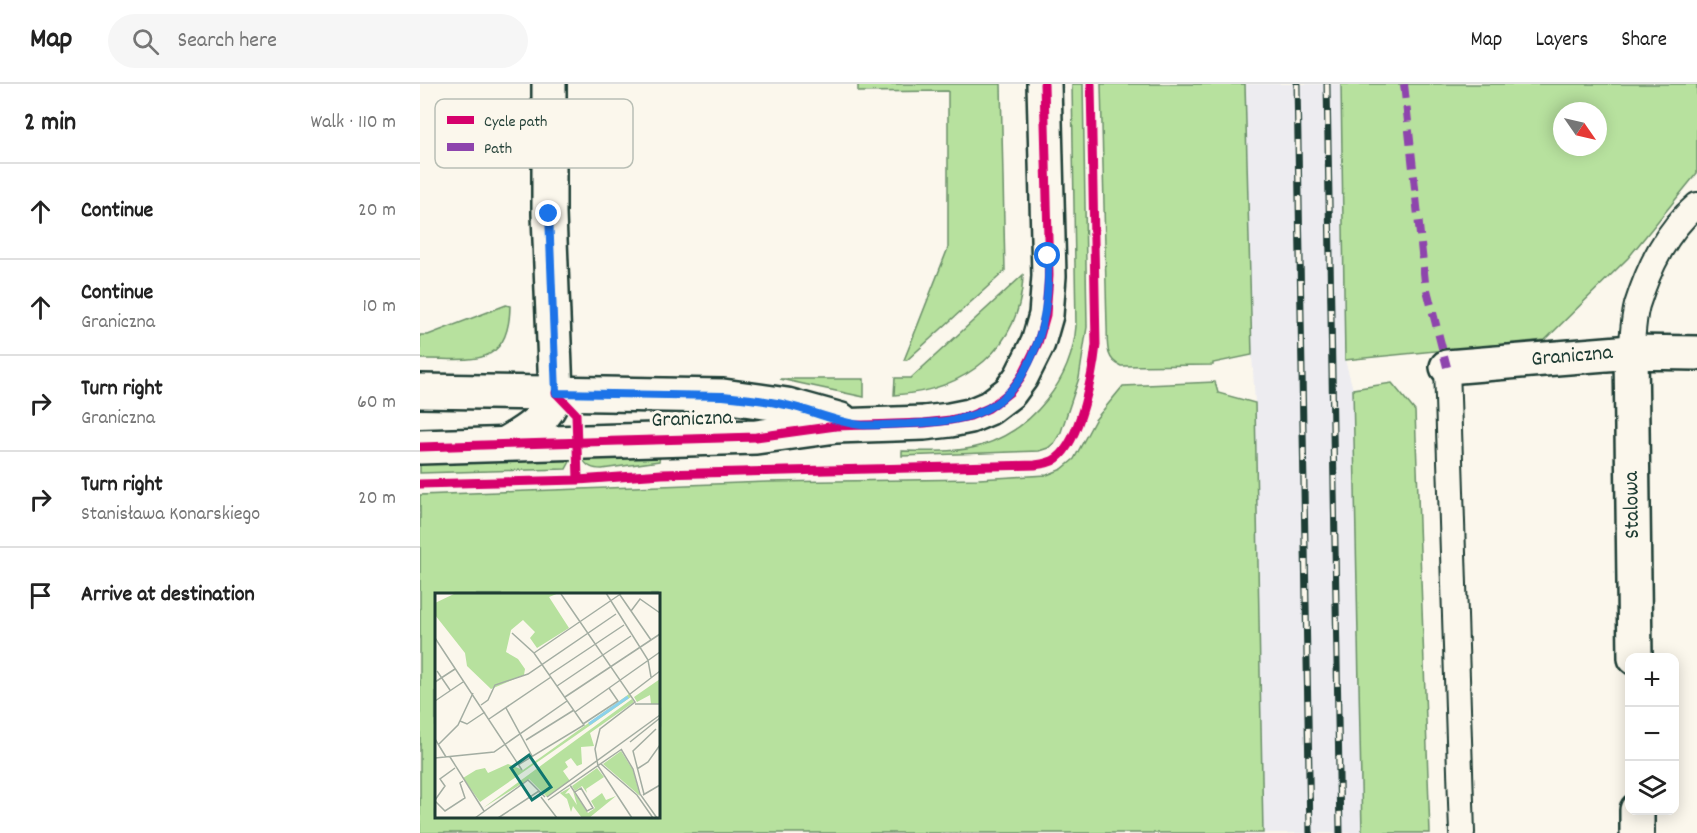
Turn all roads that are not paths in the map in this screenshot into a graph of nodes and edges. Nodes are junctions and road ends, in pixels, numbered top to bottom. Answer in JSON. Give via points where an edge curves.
{"nodes":[{"id":1,"x":1044,"y":84,"type":"edge"},
{"id":2,"x":549,"y":168,"type":"edge"},
{"id":3,"x":1697,"y":206,"type":"edge"},
{"id":4,"x":1631,"y":352,"type":"junction"},
{"id":5,"x":1697,"y":354,"type":"edge"},
{"id":6,"x":1447,"y":367,"type":"joint"},
{"id":7,"x":420,"y":391,"type":"edge"},
{"id":8,"x":556,"y":393,"type":"junction"},
{"id":9,"x":861,"y":425,"type":"junction"},
{"id":10,"x":505,"y":444,"type":"junction"},
{"id":11,"x":420,"y":447,"type":"edge"},
{"id":12,"x":1635,"y":653,"type":"edge"},
{"id":13,"x":1637,"y":815,"type":"edge"},
{"id":14,"x":1462,"y":833,"type":"edge"},
{"id":15,"x":1637,"y":833,"type":"edge"}],
"edges":[{"from":1,"to":9,"type":"street","name":"Graniczna","via":[[1048,296],[1038,343],[1021,377],[1000,401],[970,416],[924,423]]},
{"from":2,"to":8,"type":"street"},
{"from":3,"to":4,"type":"lane","via":[[1682,218],[1659,248],[1637,307]]},
{"from":4,"to":5,"type":"street","name":"Graniczna"},
{"from":4,"to":6,"type":"street","name":"Graniczna"},
{"from":4,"to":12,"type":"street","name":"Stalowa"},
{"from":6,"to":14,"type":"lane"},
{"from":7,"to":8,"type":"street","name":"Graniczna"},
{"from":8,"to":9,"type":"street","name":"Graniczna","via":[[750,398]]},
{"from":8,"to":10,"type":"street","via":[[542,418]]},
{"from":9,"to":10,"type":"street","name":"Graniczna","via":[[735,438]]},
{"from":10,"to":11,"type":"street","name":"Graniczna"},
{"from":13,"to":15,"type":"street"}]}
